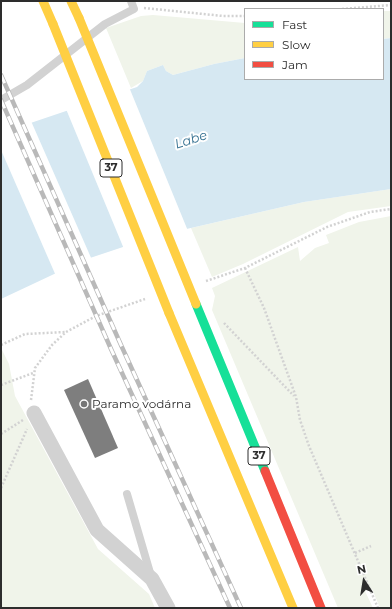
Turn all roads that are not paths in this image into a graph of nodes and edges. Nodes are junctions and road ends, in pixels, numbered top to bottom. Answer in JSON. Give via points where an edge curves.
{"nodes":[{"id":1,"x":43,"y":1,"type":"edge"},
{"id":2,"x":72,"y":1,"type":"edge"},
{"id":3,"x":133,"y":5,"type":"edge"},
{"id":4,"x":1,"y":100,"type":"edge"},
{"id":5,"x":34,"y":413,"type":"road end"},
{"id":6,"x":127,"y":494,"type":"dead end"},
{"id":7,"x":152,"y":579,"type":"junction"},
{"id":8,"x":168,"y":608,"type":"edge"},
{"id":9,"x":293,"y":608,"type":"edge"},
{"id":10,"x":321,"y":608,"type":"edge"}],
"edges":[{"from":1,"to":9,"type":"main road","number":"37","bridge":true,"via":[[169,313]]},
{"from":2,"to":10,"type":"main road","number":"37","bridge":true},
{"from":3,"to":4,"type":"lane","via":[[27,85]]},
{"from":5,"to":7,"type":"street","via":[[97,530]]},
{"from":6,"to":7,"type":"lane"},
{"from":7,"to":8,"type":"street"}]}
